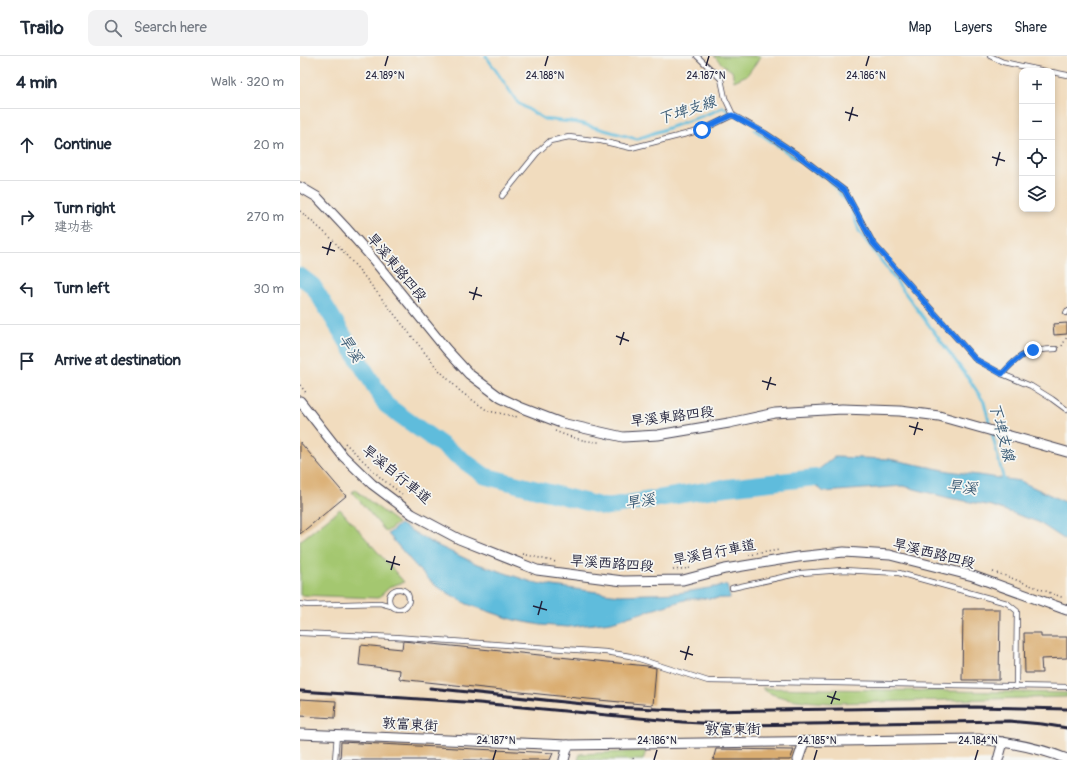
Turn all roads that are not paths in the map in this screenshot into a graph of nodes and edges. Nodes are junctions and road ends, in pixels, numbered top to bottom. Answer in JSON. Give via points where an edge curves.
{"nodes":[{"id":1,"x":697,"y":56,"type":"edge"},
{"id":2,"x":991,"y":56,"type":"edge"},
{"id":3,"x":1031,"y":68,"type":"edge"},
{"id":4,"x":1055,"y":73,"type":"edge"},
{"id":5,"x":1067,"y":75,"type":"edge"},
{"id":6,"x":732,"y":115,"type":"junction"},
{"id":7,"x":300,"y":187,"type":"edge"},
{"id":8,"x":502,"y":196,"type":"dead end"},
{"id":9,"x":1056,"y":349,"type":"road end"},
{"id":10,"x":1002,"y":374,"type":"junction"},
{"id":11,"x":300,"y":401,"type":"edge"},
{"id":12,"x":1067,"y":410,"type":"edge"},
{"id":13,"x":1067,"y":452,"type":"edge"},
{"id":14,"x":732,"y":588,"type":"dead end"},
{"id":15,"x":390,"y":596,"type":"junction"},
{"id":16,"x":380,"y":603,"type":"junction"},
{"id":17,"x":300,"y":604,"type":"edge"},
{"id":18,"x":391,"y":606,"type":"junction"},
{"id":19,"x":1067,"y":610,"type":"edge"},
{"id":20,"x":300,"y":633,"type":"edge"},
{"id":21,"x":1016,"y":687,"type":"junction"},
{"id":22,"x":1067,"y":687,"type":"edge"},
{"id":23,"x":300,"y":734,"type":"edge"},
{"id":24,"x":337,"y":734,"type":"junction"},
{"id":25,"x":804,"y":742,"type":"junction"},
{"id":26,"x":1003,"y":742,"type":"junction"},
{"id":27,"x":568,"y":745,"type":"junction"},
{"id":28,"x":1067,"y":759,"type":"edge"},
{"id":29,"x":335,"y":760,"type":"edge"},
{"id":30,"x":564,"y":760,"type":"edge"},
{"id":31,"x":798,"y":760,"type":"edge"},
{"id":32,"x":998,"y":760,"type":"edge"}],
"edges":[{"from":1,"to":6,"type":"lane","via":[[721,79]]},
{"from":2,"to":3,"type":"lane","via":[[1003,62]]},
{"from":4,"to":5,"type":"lane"},
{"from":6,"to":8,"type":"lane","via":[[702,130],[631,148],[569,136],[550,141]]},
{"from":6,"to":10,"type":"lane","via":[[798,155],[845,191],[873,243],[975,359]]},
{"from":7,"to":13,"type":"street","name":"旱溪東路四段","via":[[317,197],[345,227],[469,374],[501,398],[561,423],[623,437],[658,435],[775,413],[842,409],[900,410],[939,416]]},
{"from":9,"to":10,"type":"lane","via":[[1033,350],[1026,353]]},
{"from":10,"to":12,"type":"lane","via":[[1031,386]]},
{"from":11,"to":19,"type":"street","name":"旱溪西路四段","via":[[343,456],[372,484],[412,514],[459,539],[537,570],[623,581],[683,580],[725,569],[798,557],[844,552],[890,554],[973,576]]},
{"from":14,"to":21,"type":"lane","via":[[801,573],[843,570],[899,573],[1007,603],[1017,611]]},
{"from":15,"to":16,"type":"lane"},
{"from":15,"to":18,"type":"lane"},
{"from":15,"to":18,"type":"lane","via":[[400,589],[406,592],[409,598],[403,609]]},
{"from":16,"to":17,"type":"lane"},
{"from":16,"to":18,"type":"lane"},
{"from":20,"to":21,"type":"lane","via":[[394,636],[606,652],[630,656],[708,681]]},
{"from":21,"to":22,"type":"lane"},
{"from":23,"to":24,"type":"street","name":"敦富東街"},
{"from":24,"to":27,"type":"street","name":"敦富東街"},
{"from":24,"to":29,"type":"lane"},
{"from":25,"to":26,"type":"street","name":"敦富東街","via":[[979,739]]},
{"from":25,"to":27,"type":"street","name":"敦富東街"},
{"from":25,"to":31,"type":"street"},
{"from":26,"to":28,"type":"street","name":"敦富東街"},
{"from":26,"to":32,"type":"street"},
{"from":27,"to":30,"type":"street"}]}
